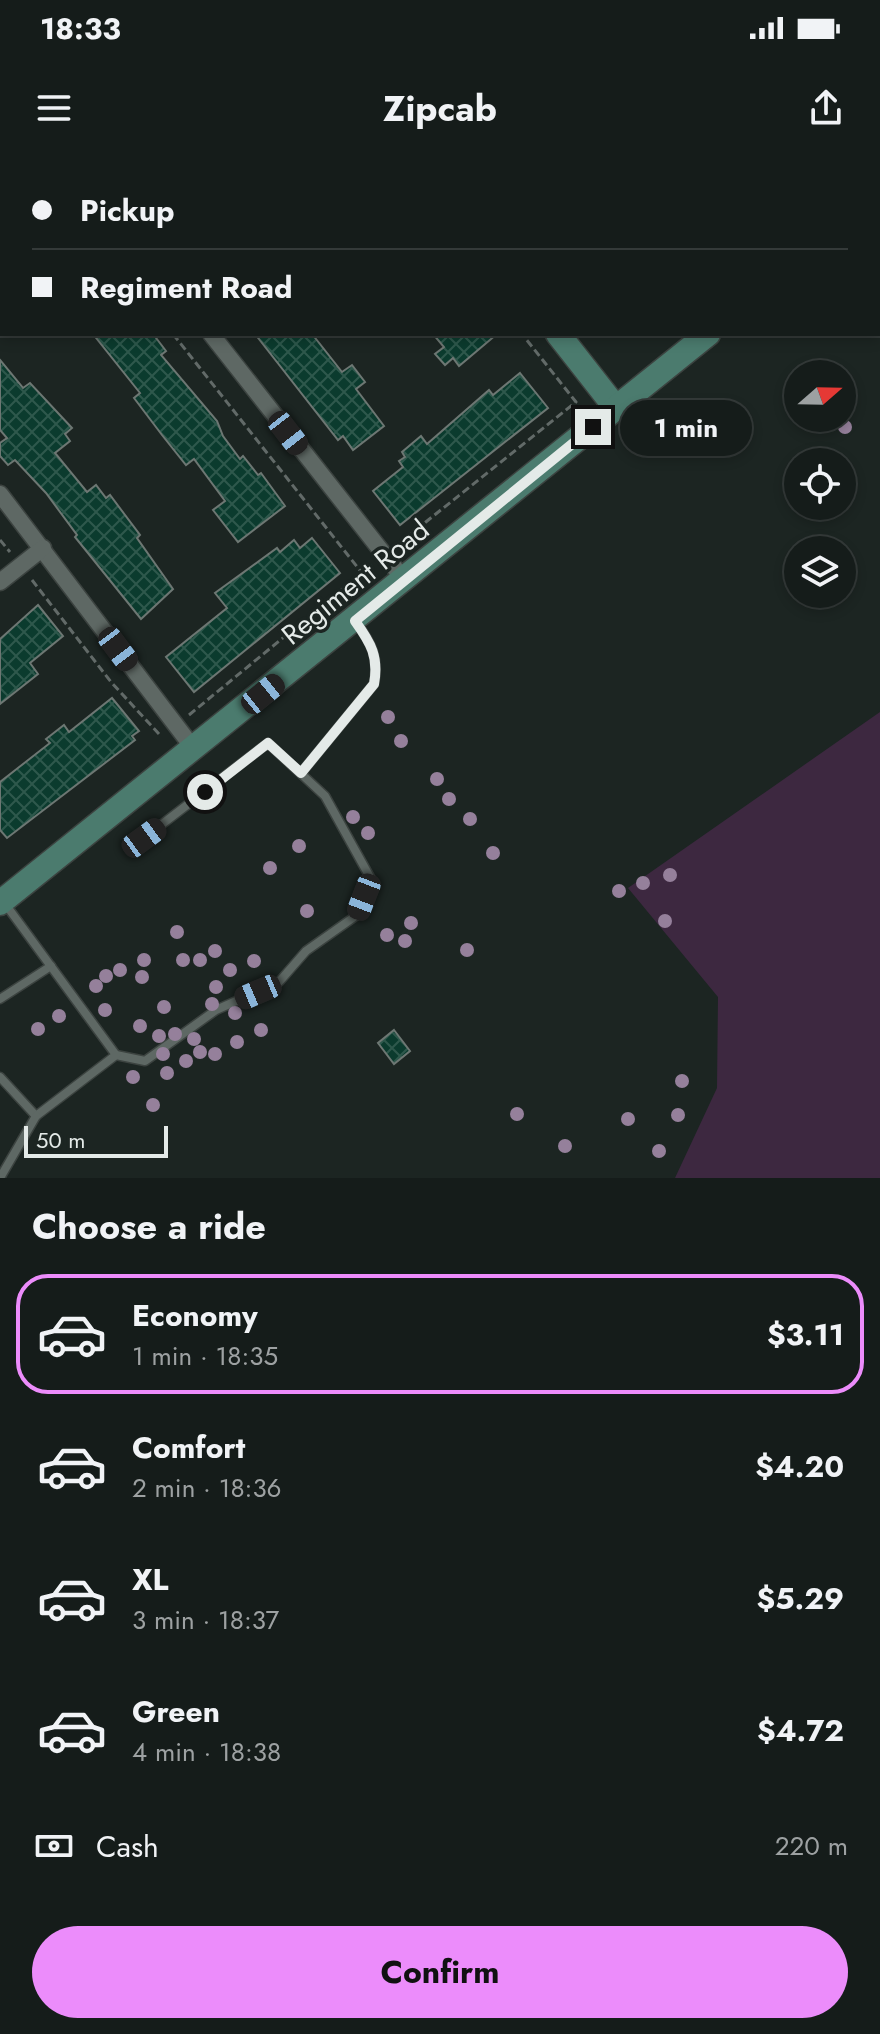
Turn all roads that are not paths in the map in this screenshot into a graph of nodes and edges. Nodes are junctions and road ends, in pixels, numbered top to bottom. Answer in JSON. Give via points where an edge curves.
{"nodes":[{"id":1,"x":213,"y":336,"type":"edge"},
{"id":2,"x":560,"y":336,"type":"edge"},
{"id":3,"x":706,"y":336,"type":"edge"},
{"id":4,"x":616,"y":408,"type":"junction"},
{"id":5,"x":0,"y":494,"type":"edge"},
{"id":6,"x":43,"y":548,"type":"junction"},
{"id":7,"x":405,"y":581,"type":"junction"},
{"id":8,"x":0,"y":582,"type":"edge"},
{"id":9,"x":355,"y":621,"type":"junction"},
{"id":10,"x":194,"y":749,"type":"junction"},
{"id":11,"x":301,"y":773,"type":"junction"},
{"id":12,"x":144,"y":838,"type":"dead end"},
{"id":13,"x":1,"y":902,"type":"edge"},
{"id":14,"x":51,"y":966,"type":"junction"},
{"id":15,"x":0,"y":999,"type":"edge"},
{"id":16,"x":116,"y":1055,"type":"junction"},
{"id":17,"x":0,"y":1077,"type":"edge"},
{"id":18,"x":36,"y":1116,"type":"junction"},
{"id":19,"x":0,"y":1178,"type":"edge"}],
"edges":[{"from":1,"to":7,"type":"street"},
{"from":2,"to":4,"type":"street"},
{"from":3,"to":4,"type":"street","name":"Regiment Road"},
{"from":4,"to":7,"type":"street","name":"Regiment Road"},
{"from":5,"to":6,"type":"street"},
{"from":6,"to":8,"type":"street"},
{"from":6,"to":10,"type":"street"},
{"from":7,"to":9,"type":"street","name":"Regiment Road"},
{"from":9,"to":10,"type":"street","name":"Regiment Road"},
{"from":9,"to":11,"type":"lane","via":[[373,646],[374,684]]},
{"from":10,"to":13,"type":"street","name":"Regiment Road"},
{"from":11,"to":12,"type":"lane","via":[[268,743]]},
{"from":11,"to":16,"type":"lane","via":[[325,796],[371,879],[357,915],[306,951],[279,982],[216,1010],[145,1061]]},
{"from":13,"to":14,"type":"lane"},
{"from":14,"to":15,"type":"lane"},
{"from":14,"to":16,"type":"lane"},
{"from":16,"to":18,"type":"lane"},
{"from":17,"to":18,"type":"lane"},
{"from":18,"to":19,"type":"lane"}]}
